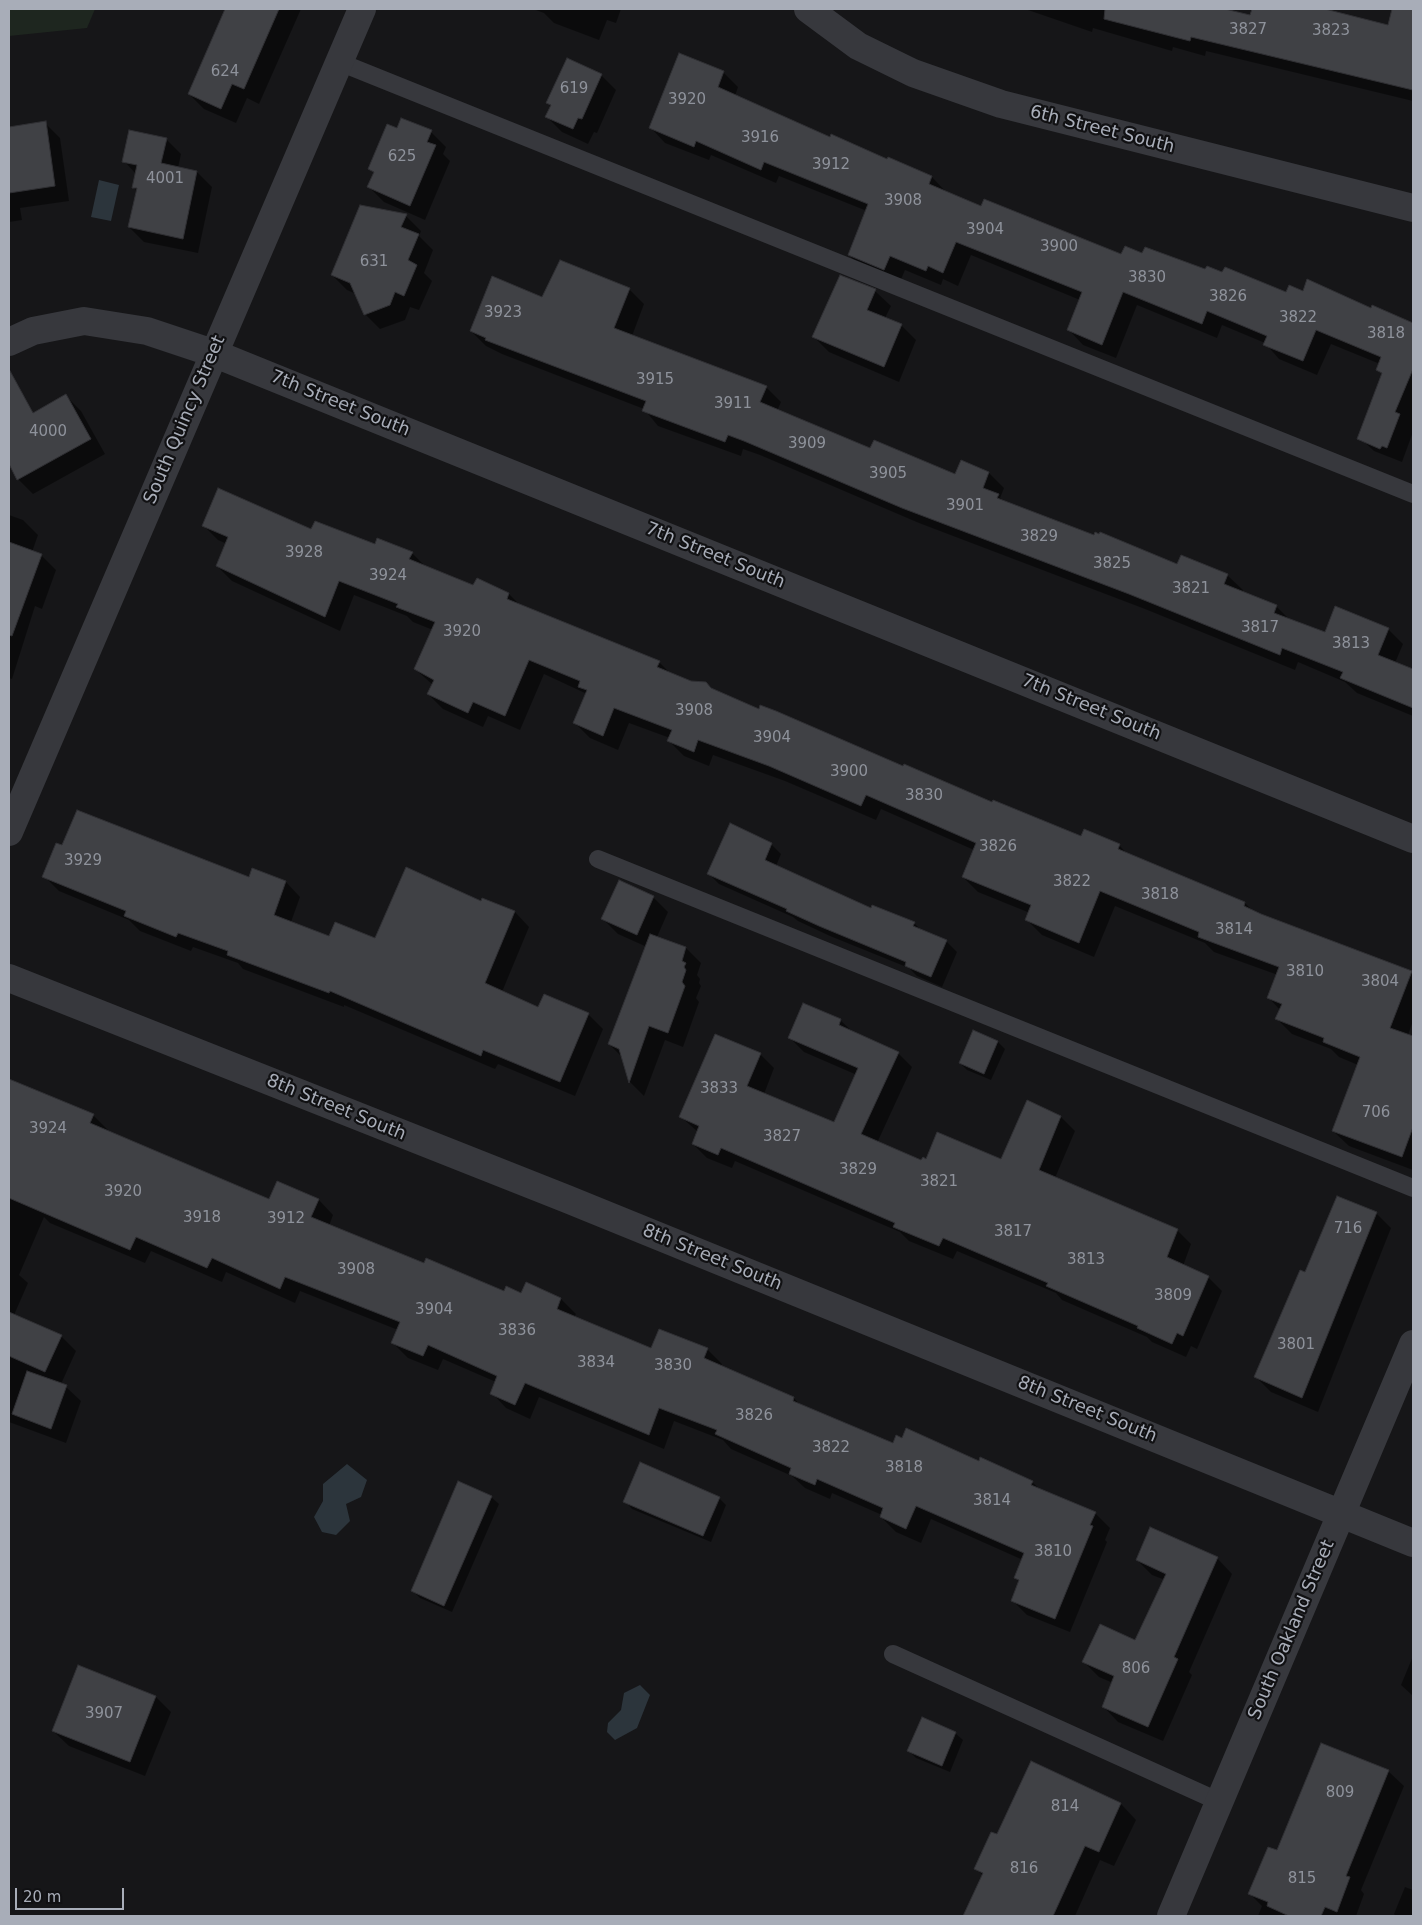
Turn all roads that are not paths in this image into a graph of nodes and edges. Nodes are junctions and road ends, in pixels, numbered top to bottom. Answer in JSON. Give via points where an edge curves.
{"nodes":[{"id":1,"x":362,"y":9,"type":"edge"},
{"id":2,"x":808,"y":9,"type":"edge"},
{"id":3,"x":339,"y":62,"type":"junction"},
{"id":4,"x":1413,"y":208,"type":"edge"},
{"id":5,"x":9,"y":342,"type":"edge"},
{"id":6,"x":213,"y":354,"type":"junction"},
{"id":7,"x":1413,"y":494,"type":"edge"},
{"id":8,"x":9,"y":832,"type":"edge"},
{"id":9,"x":1413,"y":838,"type":"edge"},
{"id":10,"x":598,"y":859,"type":"dead end"},
{"id":11,"x":9,"y":978,"type":"edge"},
{"id":12,"x":1413,"y":1188,"type":"edge"},
{"id":13,"x":1413,"y":1344,"type":"edge"},
{"id":14,"x":1341,"y":1513,"type":"junction"},
{"id":15,"x":1413,"y":1543,"type":"edge"},
{"id":16,"x":893,"y":1654,"type":"dead end"},
{"id":17,"x":1220,"y":1802,"type":"junction"},
{"id":18,"x":1171,"y":1916,"type":"edge"}],
"edges":[{"from":1,"to":3,"type":"street","name":"South Quincy Street"},
{"from":2,"to":4,"type":"street","name":"6th Street South","via":[[858,46],[913,72],[1001,104]]},
{"from":3,"to":6,"type":"street","name":"South Quincy Street"},
{"from":3,"to":7,"type":"lane"},
{"from":5,"to":6,"type":"street","name":"7th Street South","via":[[33,331],[84,321],[147,331]]},
{"from":6,"to":8,"type":"street","name":"South Quincy Street"},
{"from":6,"to":9,"type":"street","name":"7th Street South"},
{"from":10,"to":12,"type":"lane"},
{"from":11,"to":14,"type":"street","name":"8th Street South"},
{"from":13,"to":14,"type":"street","name":"South Oakland Street"},
{"from":14,"to":15,"type":"street","name":"8th Street South"},
{"from":14,"to":17,"type":"street","name":"South Oakland Street"},
{"from":16,"to":17,"type":"lane"},
{"from":17,"to":18,"type":"street","name":"South Oakland Street"}]}
